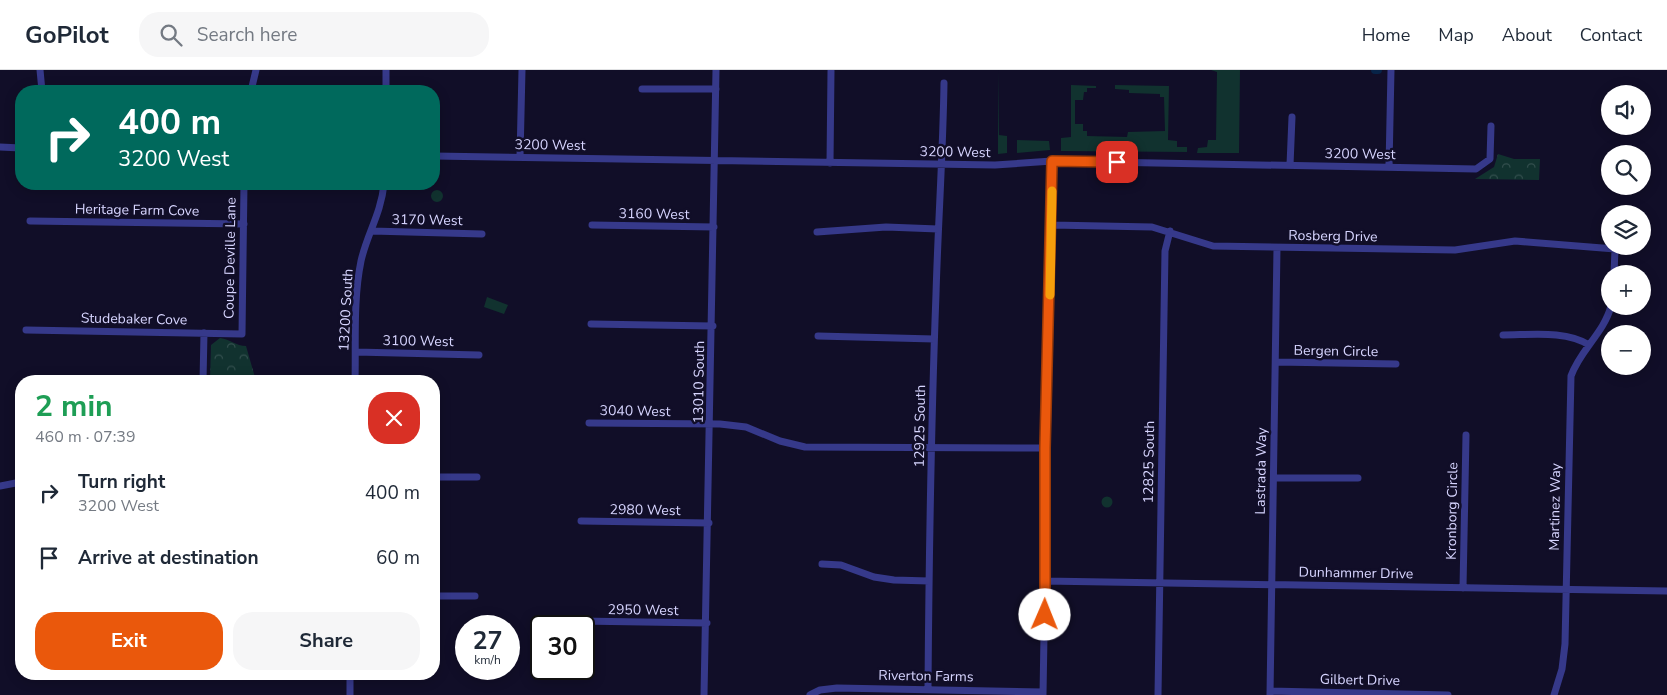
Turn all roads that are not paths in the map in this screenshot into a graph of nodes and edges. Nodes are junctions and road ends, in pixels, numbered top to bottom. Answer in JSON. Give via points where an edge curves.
{"nodes":[{"id":1,"x":40,"y":70,"type":"edge"},
{"id":2,"x":256,"y":70,"type":"edge"},
{"id":3,"x":386,"y":70,"type":"edge"},
{"id":4,"x":522,"y":70,"type":"edge"},
{"id":5,"x":716,"y":70,"type":"edge"},
{"id":6,"x":831,"y":70,"type":"edge"},
{"id":7,"x":1391,"y":70,"type":"edge"},
{"id":8,"x":944,"y":82,"type":"dead end"},
{"id":9,"x":41,"y":85,"type":"edge"},
{"id":10,"x":252,"y":85,"type":"edge"},
{"id":11,"x":386,"y":85,"type":"edge"},
{"id":12,"x":642,"y":89,"type":"dead end"},
{"id":13,"x":716,"y":90,"type":"junction"},
{"id":14,"x":1292,"y":117,"type":"dead end"},
{"id":15,"x":1491,"y":126,"type":"dead end"},
{"id":16,"x":0,"y":147,"type":"edge"},
{"id":17,"x":15,"y":148,"type":"edge"},
{"id":18,"x":440,"y":156,"type":"edge"},
{"id":19,"x":520,"y":157,"type":"junction"},
{"id":20,"x":714,"y":161,"type":"junction"},
{"id":21,"x":1052,"y":161,"type":"junction"},
{"id":22,"x":830,"y":163,"type":"junction"},
{"id":23,"x":943,"y":165,"type":"junction"},
{"id":24,"x":1290,"y":165,"type":"junction"},
{"id":25,"x":1389,"y":167,"type":"junction"},
{"id":26,"x":244,"y":190,"type":"edge"},
{"id":27,"x":383,"y":190,"type":"edge"},
{"id":28,"x":30,"y":221,"type":"dead end"},
{"id":29,"x":244,"y":224,"type":"junction"},
{"id":30,"x":592,"y":225,"type":"dead end"},
{"id":31,"x":1052,"y":225,"type":"junction"},
{"id":32,"x":714,"y":227,"type":"junction"},
{"id":33,"x":938,"y":229,"type":"junction"},
{"id":34,"x":372,"y":230,"type":"junction"},
{"id":35,"x":1170,"y":231,"type":"junction"},
{"id":36,"x":817,"y":232,"type":"dead end"},
{"id":37,"x":482,"y":234,"type":"dead end"},
{"id":38,"x":1277,"y":248,"type":"junction"},
{"id":39,"x":1614,"y":265,"type":"edge"},
{"id":40,"x":591,"y":324,"type":"dead end"},
{"id":41,"x":713,"y":326,"type":"junction"},
{"id":42,"x":26,"y":330,"type":"dead end"},
{"id":43,"x":1601,"y":330,"type":"edge"},
{"id":44,"x":204,"y":333,"type":"junction"},
{"id":45,"x":242,"y":334,"type":"joint"},
{"id":46,"x":1503,"y":335,"type":"dead end"},
{"id":47,"x":818,"y":336,"type":"dead end"},
{"id":48,"x":934,"y":339,"type":"junction"},
{"id":49,"x":1589,"y":344,"type":"junction"},
{"id":50,"x":356,"y":352,"type":"junction"},
{"id":51,"x":480,"y":355,"type":"dead end"},
{"id":52,"x":1276,"y":362,"type":"junction"},
{"id":53,"x":1396,"y":364,"type":"dead end"},
{"id":54,"x":203,"y":375,"type":"edge"},
{"id":55,"x":355,"y":375,"type":"edge"},
{"id":56,"x":589,"y":423,"type":"dead end"},
{"id":57,"x":711,"y":424,"type":"junction"},
{"id":58,"x":1466,"y":435,"type":"dead end"},
{"id":59,"x":933,"y":447,"type":"junction"},
{"id":60,"x":1045,"y":448,"type":"junction"},
{"id":61,"x":440,"y":477,"type":"edge"},
{"id":62,"x":477,"y":477,"type":"dead end"},
{"id":63,"x":1274,"y":478,"type":"junction"},
{"id":64,"x":1358,"y":478,"type":"dead end"},
{"id":65,"x":15,"y":483,"type":"edge"},
{"id":66,"x":0,"y":486,"type":"edge"},
{"id":67,"x":581,"y":521,"type":"dead end"},
{"id":68,"x":708,"y":523,"type":"junction"},
{"id":69,"x":822,"y":564,"type":"dead end"},
{"id":70,"x":929,"y":581,"type":"junction"},
{"id":71,"x":1046,"y":581,"type":"junction"},
{"id":72,"x":1160,"y":583,"type":"junction"},
{"id":73,"x":1272,"y":585,"type":"junction"},
{"id":74,"x":1463,"y":588,"type":"junction"},
{"id":75,"x":1566,"y":589,"type":"junction"},
{"id":76,"x":1667,"y":591,"type":"edge"},
{"id":77,"x":440,"y":596,"type":"edge"},
{"id":78,"x":475,"y":596,"type":"dead end"},
{"id":79,"x":595,"y":621,"type":"edge"},
{"id":80,"x":707,"y":623,"type":"junction"},
{"id":81,"x":350,"y":680,"type":"edge"},
{"id":82,"x":928,"y":688,"type":"junction"},
{"id":83,"x":1043,"y":693,"type":"edge"},
{"id":84,"x":1270,"y":693,"type":"edge"},
{"id":85,"x":350,"y":695,"type":"edge"},
{"id":86,"x":704,"y":695,"type":"edge"},
{"id":87,"x":810,"y":695,"type":"edge"},
{"id":88,"x":1158,"y":695,"type":"edge"},
{"id":89,"x":1448,"y":695,"type":"edge"},
{"id":90,"x":1554,"y":695,"type":"edge"}],
"edges":[{"from":1,"to":9,"type":"street"},
{"from":2,"to":10,"type":"street"},
{"from":3,"to":11,"type":"street"},
{"from":4,"to":19,"type":"street"},
{"from":5,"to":13,"type":"street","name":"13010 South"},
{"from":6,"to":22,"type":"street"},
{"from":7,"to":25,"type":"street"},
{"from":8,"to":23,"type":"street","name":"12925 South"},
{"from":12,"to":13,"type":"street"},
{"from":13,"to":20,"type":"street","name":"13010 South"},
{"from":14,"to":24,"type":"street"},
{"from":15,"to":25,"type":"street","name":"3200 West","via":[[1490,159],[1476,169]]},
{"from":16,"to":17,"type":"street"},
{"from":18,"to":19,"type":"street","name":"3200 West"},
{"from":19,"to":20,"type":"street","name":"3200 West"},
{"from":20,"to":22,"type":"street","name":"3200 West"},
{"from":20,"to":32,"type":"street","name":"13010 South"},
{"from":21,"to":23,"type":"street","name":"3200 West"},
{"from":21,"to":24,"type":"street","name":"3200 West"},
{"from":21,"to":31,"type":"street"},
{"from":22,"to":23,"type":"street","name":"3200 West"},
{"from":23,"to":33,"type":"street","name":"12925 South"},
{"from":24,"to":25,"type":"street","name":"3200 West"},
{"from":26,"to":29,"type":"street","name":"Coupe Deville Lane"},
{"from":27,"to":34,"type":"street","name":"13200 South","via":[[379,215]]},
{"from":28,"to":29,"type":"street","name":"Heritage Farm Cove"},
{"from":29,"to":45,"type":"street","name":"Coupe Deville Lane"},
{"from":30,"to":32,"type":"street","name":"3160 West"},
{"from":31,"to":35,"type":"street","name":"Rosberg Drive","via":[[1152,227]]},
{"from":31,"to":60,"type":"street"},
{"from":32,"to":41,"type":"street","name":"13010 South"},
{"from":33,"to":36,"type":"street","via":[[886,227]]},
{"from":33,"to":48,"type":"street","name":"12925 South"},
{"from":34,"to":37,"type":"street","name":"3170 West"},
{"from":34,"to":50,"type":"street","name":"13200 South","via":[[358,275]]},
{"from":35,"to":38,"type":"street","name":"Rosberg Drive","via":[[1213,246]]},
{"from":35,"to":72,"type":"street","name":"12825 South","via":[[1165,251]]},
{"from":38,"to":39,"type":"street","name":"Rosberg Drive","via":[[1455,250],[1515,241],[1615,249]]},
{"from":38,"to":52,"type":"street","name":"Lastrada Way"},
{"from":40,"to":41,"type":"street"},
{"from":41,"to":57,"type":"street","name":"13010 South"},
{"from":42,"to":44,"type":"street","name":"Studebaker Cove"},
{"from":43,"to":49,"type":"street","name":"Martinez Way"},
{"from":44,"to":45,"type":"street","name":"Studebaker Cove"},
{"from":44,"to":54,"type":"street"},
{"from":46,"to":49,"type":"street","via":[[1568,336]]},
{"from":47,"to":48,"type":"street"},
{"from":48,"to":59,"type":"street","name":"12925 South"},
{"from":49,"to":75,"type":"street","name":"Martinez Way","via":[[1574,368],[1570,386]]},
{"from":50,"to":51,"type":"street","name":"3100 West"},
{"from":50,"to":55,"type":"street","name":"13200 South"},
{"from":52,"to":53,"type":"street","name":"Bergen Circle"},
{"from":52,"to":63,"type":"street","name":"Lastrada Way"},
{"from":56,"to":57,"type":"street","name":"3040 West"},
{"from":57,"to":59,"type":"street","name":"3040 West","via":[[746,427],[805,447]]},
{"from":57,"to":68,"type":"street","name":"13010 South"},
{"from":58,"to":74,"type":"street","name":"Kronborg Circle"},
{"from":59,"to":60,"type":"street","name":"3040 West"},
{"from":59,"to":70,"type":"street","name":"12925 South"},
{"from":60,"to":71,"type":"street"},
{"from":61,"to":62,"type":"street"},
{"from":63,"to":64,"type":"street"},
{"from":63,"to":73,"type":"street","name":"Lastrada Way"},
{"from":65,"to":66,"type":"street"},
{"from":67,"to":68,"type":"street","name":"2980 West"},
{"from":68,"to":80,"type":"street","name":"13010 South"},
{"from":69,"to":70,"type":"street","via":[[849,567],[874,577]]},
{"from":70,"to":82,"type":"street","name":"12925 South"},
{"from":71,"to":72,"type":"street","name":"Dunhammer Drive"},
{"from":71,"to":83,"type":"street"},
{"from":72,"to":73,"type":"street","name":"Dunhammer Drive"},
{"from":72,"to":88,"type":"street","name":"12825 South"},
{"from":73,"to":74,"type":"street","name":"Dunhammer Drive"},
{"from":73,"to":84,"type":"street","name":"Lastrada Way"},
{"from":74,"to":75,"type":"street","name":"Dunhammer Drive"},
{"from":75,"to":76,"type":"street","name":"Dunhammer Drive"},
{"from":75,"to":90,"type":"street","name":"Martinez Way","via":[[1564,657]]},
{"from":77,"to":78,"type":"street"},
{"from":79,"to":80,"type":"street","name":"2950 West"},
{"from":80,"to":86,"type":"street","name":"13010 South"},
{"from":81,"to":85,"type":"street"},
{"from":82,"to":83,"type":"street","name":"Riverton Farms"},
{"from":82,"to":87,"type":"street","name":"Riverton Farms","via":[[837,688]]},
{"from":84,"to":89,"type":"street","name":"Gilbert Drive"}]}
